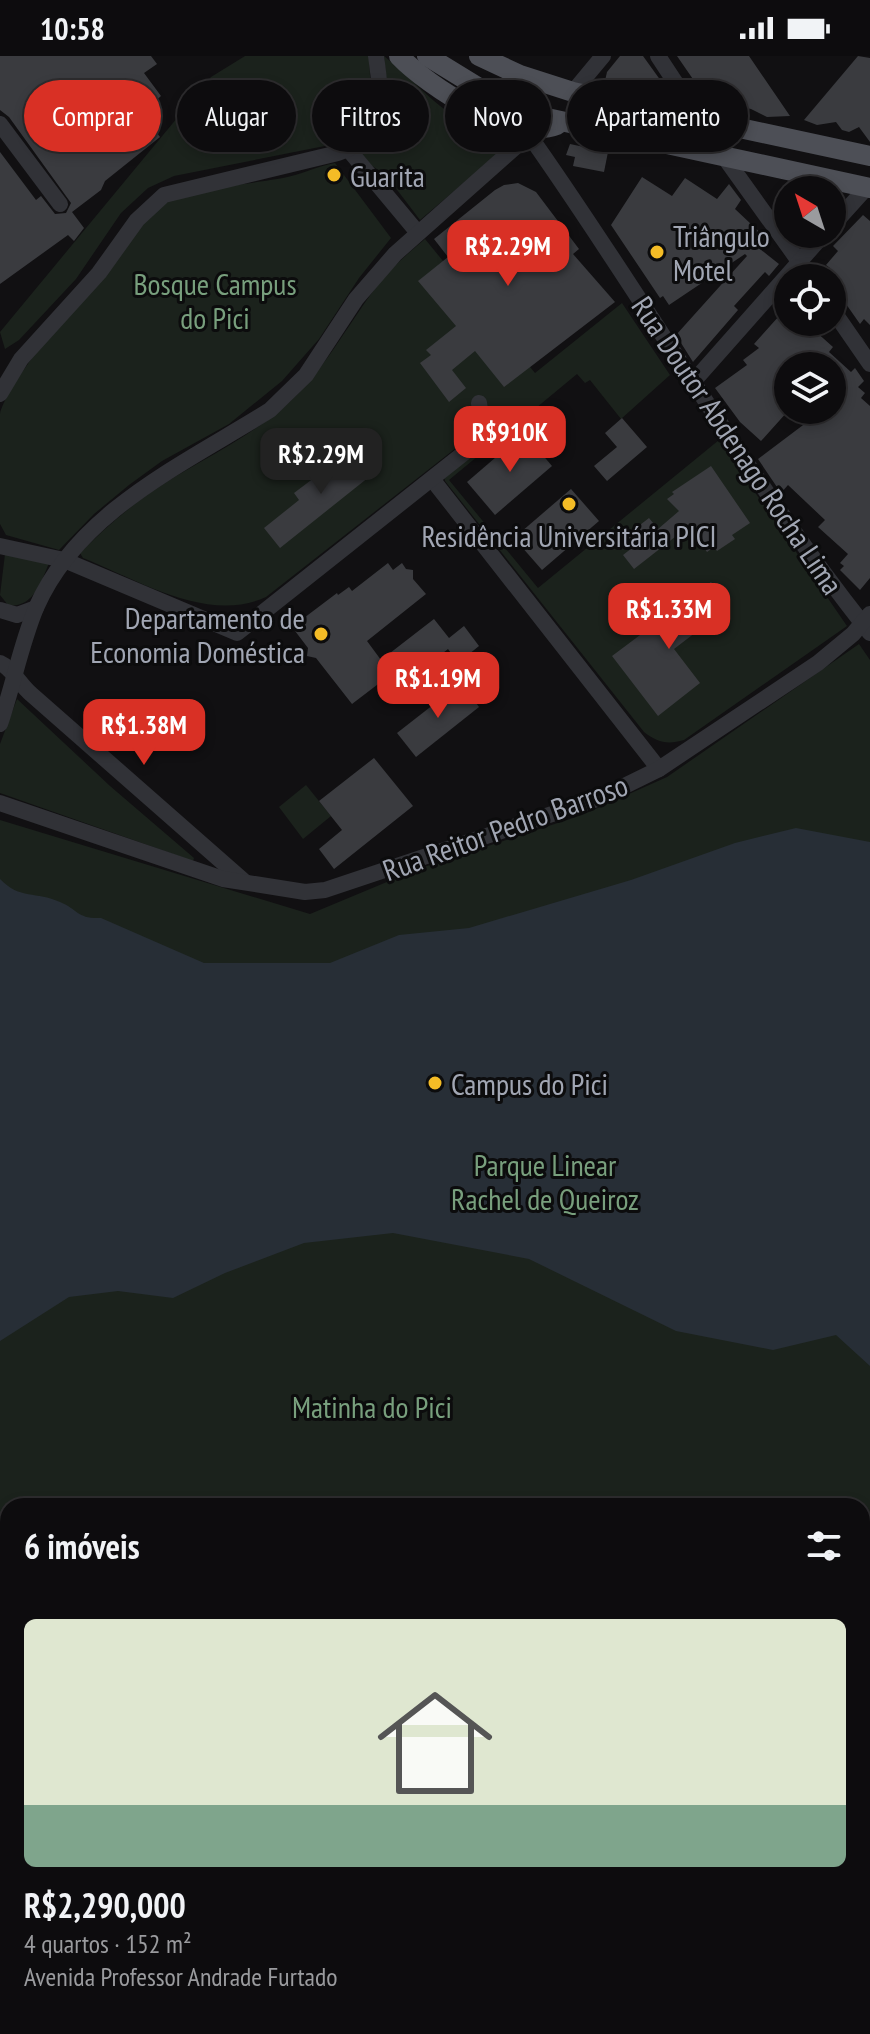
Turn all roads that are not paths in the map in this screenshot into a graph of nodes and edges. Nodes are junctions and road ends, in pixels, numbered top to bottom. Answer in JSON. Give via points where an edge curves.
{"nodes":[{"id":1,"x":376,"y":56,"type":"edge"},
{"id":2,"x":399,"y":56,"type":"edge"},
{"id":3,"x":427,"y":56,"type":"edge"},
{"id":4,"x":479,"y":56,"type":"edge"},
{"id":5,"x":494,"y":56,"type":"edge"},
{"id":6,"x":603,"y":56,"type":"edge"},
{"id":7,"x":658,"y":56,"type":"edge"},
{"id":8,"x":520,"y":75,"type":"junction"},
{"id":9,"x":379,"y":80,"type":"edge"},
{"id":10,"x":583,"y":80,"type":"edge"},
{"id":11,"x":674,"y":80,"type":"edge"},
{"id":12,"x":567,"y":90,"type":"edge"},
{"id":13,"x":445,"y":94,"type":"edge"},
{"id":14,"x":565,"y":122,"type":"junction"},
{"id":15,"x":0,"y":124,"type":"edge"},
{"id":16,"x":551,"y":125,"type":"edge"},
{"id":17,"x":748,"y":131,"type":"edge"},
{"id":18,"x":336,"y":152,"type":"edge"},
{"id":19,"x":350,"y":152,"type":"edge"},
{"id":20,"x":508,"y":152,"type":"edge"},
{"id":21,"x":546,"y":152,"type":"edge"},
{"id":22,"x":721,"y":152,"type":"edge"},
{"id":23,"x":870,"y":156,"type":"edge"},
{"id":24,"x":725,"y":158,"type":"junction"},
{"id":25,"x":868,"y":188,"type":"edge"},
{"id":26,"x":60,"y":204,"type":"dead end"},
{"id":27,"x":846,"y":211,"type":"edge"},
{"id":28,"x":418,"y":233,"type":"junction"},
{"id":29,"x":812,"y":248,"type":"edge"},
{"id":30,"x":800,"y":262,"type":"junction"},
{"id":31,"x":846,"y":329,"type":"edge"},
{"id":32,"x":21,"y":359,"type":"junction"},
{"id":33,"x":0,"y":361,"type":"edge"},
{"id":34,"x":870,"y":364,"type":"edge"},
{"id":35,"x":693,"y":382,"type":"junction"},
{"id":36,"x":0,"y":394,"type":"edge"},
{"id":37,"x":479,"y":403,"type":"dead end"},
{"id":38,"x":432,"y":479,"type":"junction"},
{"id":39,"x":0,"y":546,"type":"edge"},
{"id":40,"x":64,"y":560,"type":"junction"},
{"id":41,"x":36,"y":608,"type":"junction"},
{"id":42,"x":0,"y":610,"type":"edge"},
{"id":43,"x":867,"y":623,"type":"edge"},
{"id":44,"x":0,"y":663,"type":"edge"},
{"id":45,"x":15,"y":680,"type":"junction"},
{"id":46,"x":0,"y":724,"type":"edge"},
{"id":47,"x":659,"y":769,"type":"junction"},
{"id":48,"x":0,"y":803,"type":"edge"},
{"id":49,"x":245,"y":882,"type":"junction"}],
"edges":[{"from":1,"to":9,"type":"street"},
{"from":2,"to":13,"type":"main road"},
{"from":3,"to":14,"type":"main road","via":[[489,94]]},
{"from":4,"to":8,"type":"main road"},
{"from":5,"to":8,"type":"main road"},
{"from":6,"to":10,"type":"street"},
{"from":7,"to":11,"type":"street"},
{"from":8,"to":12,"type":"main road"},
{"from":14,"to":16,"type":"main road"},
{"from":14,"to":24,"type":"main road"},
{"from":15,"to":26,"type":"street"},
{"from":17,"to":23,"type":"main road"},
{"from":18,"to":32,"type":"street","via":[[164,195]]},
{"from":19,"to":28,"type":"street"},
{"from":20,"to":28,"type":"street"},
{"from":21,"to":35,"type":"street","name":"Rua Doutor Abdenago Rocha Lima"},
{"from":22,"to":24,"type":"street"},
{"from":24,"to":25,"type":"main road"},
{"from":24,"to":30,"type":"street"},
{"from":25,"to":27,"type":"street"},
{"from":28,"to":40,"type":"street","via":[[365,288],[306,375],[270,410],[123,504]]},
{"from":29,"to":30,"type":"street"},
{"from":30,"to":35,"type":"street"},
{"from":31,"to":34,"type":"street"},
{"from":32,"to":33,"type":"street"},
{"from":32,"to":36,"type":"street"},
{"from":35,"to":43,"type":"street","name":"Rua Doutor Abdenago Rocha Lima","via":[[833,586]]},
{"from":37,"to":38,"type":"street","via":[[482,424],[471,444]]},
{"from":38,"to":40,"type":"street","via":[[237,633]]},
{"from":38,"to":47,"type":"street"},
{"from":39,"to":40,"type":"street"},
{"from":40,"to":41,"type":"street"},
{"from":41,"to":42,"type":"street","via":[[17,615]]},
{"from":41,"to":45,"type":"street"},
{"from":43,"to":47,"type":"street","name":"Rua Reitor Pedro Barroso","via":[[818,663]]},
{"from":44,"to":45,"type":"street"},
{"from":45,"to":46,"type":"street"},
{"from":45,"to":49,"type":"street"},
{"from":47,"to":49,"type":"street","name":"Rua Reitor Pedro Barroso","via":[[600,798],[325,890]]},
{"from":48,"to":49,"type":"street","name":"Rua Reitor Pedro Barroso"}]}
